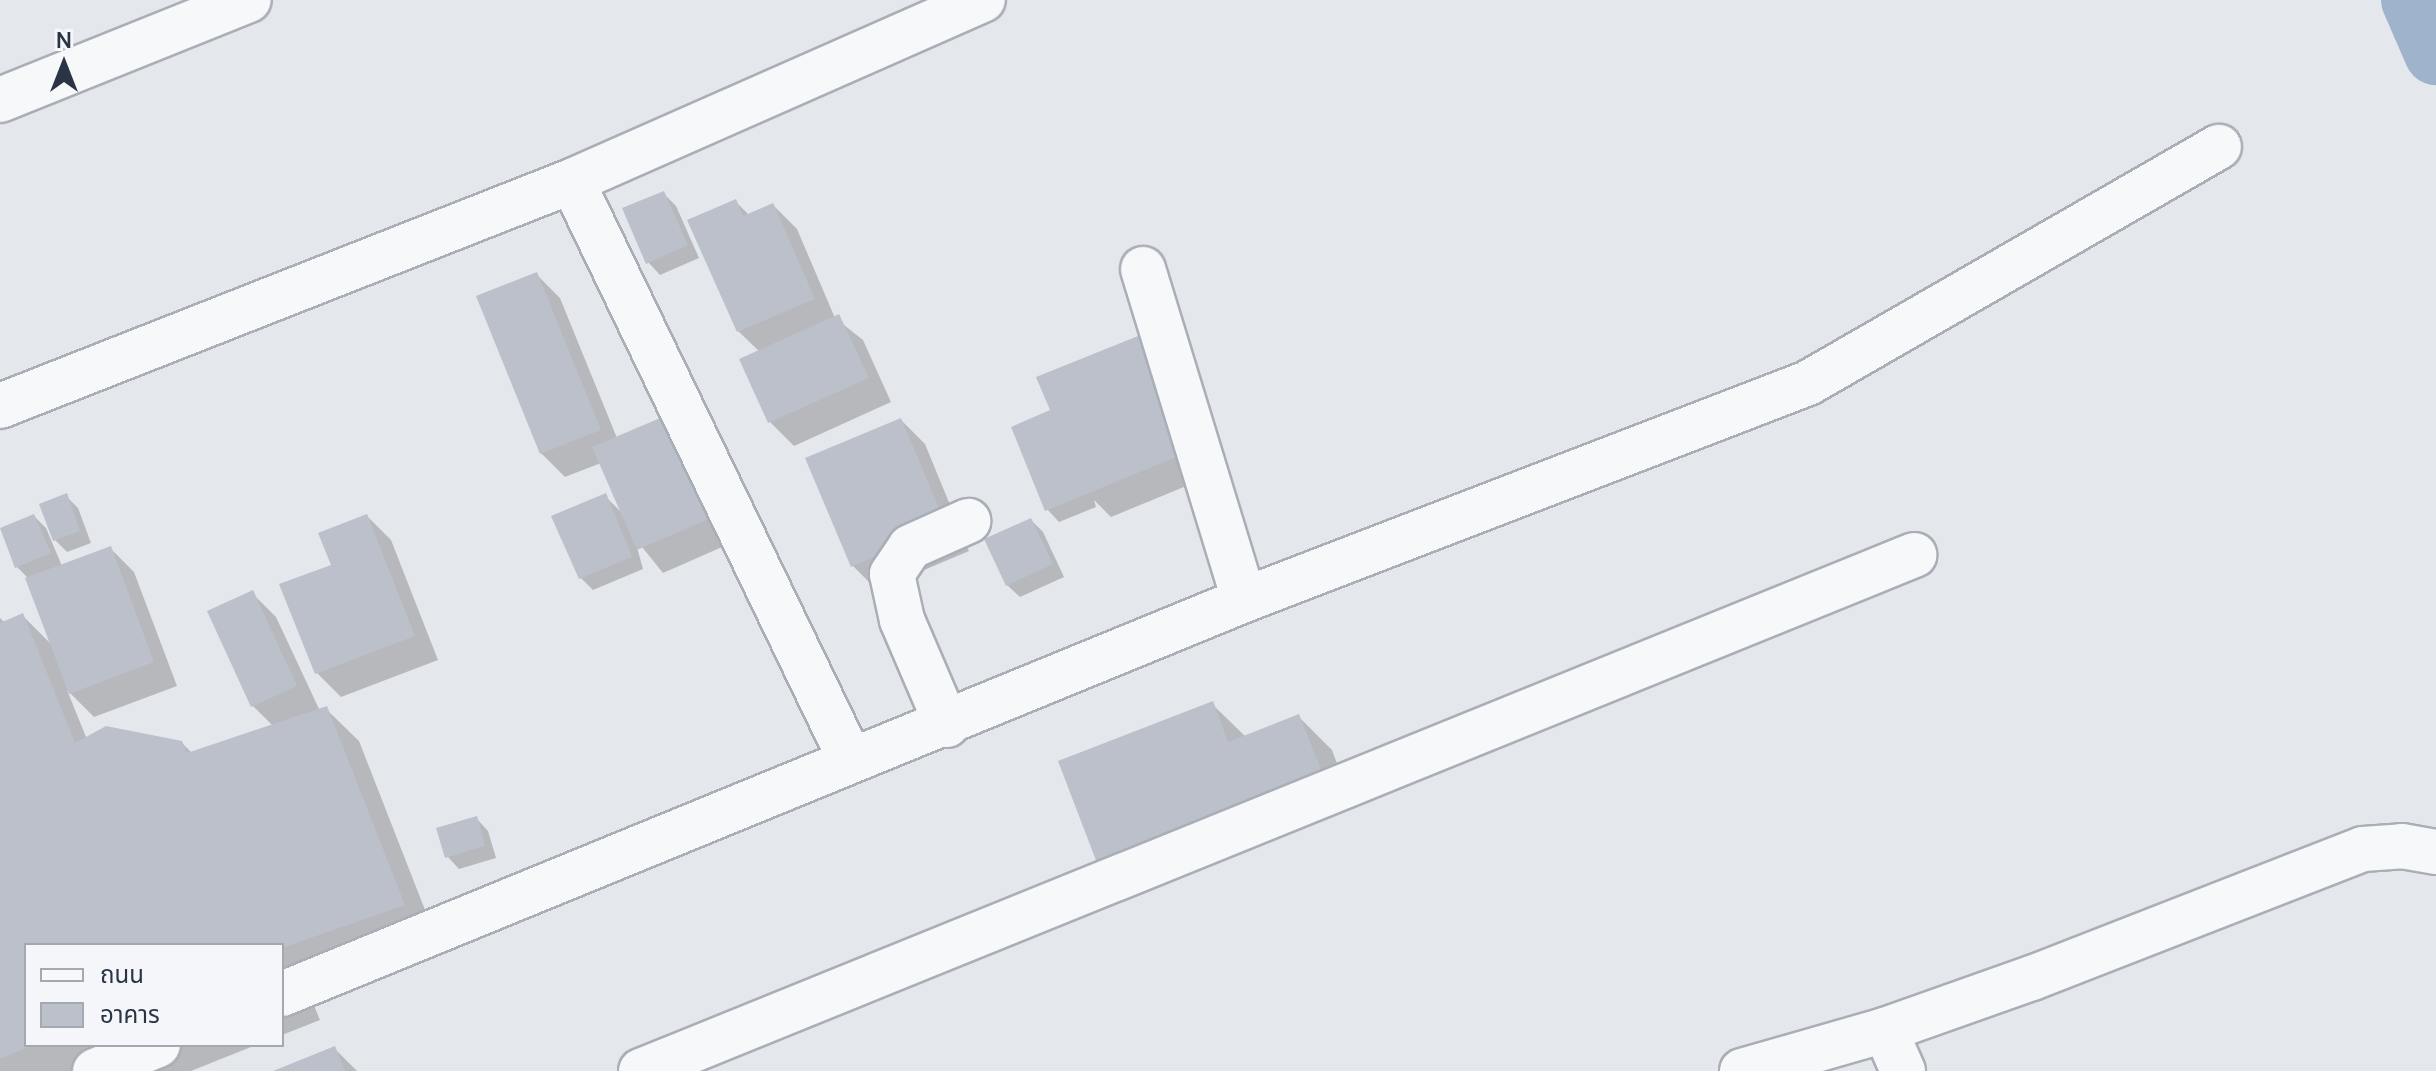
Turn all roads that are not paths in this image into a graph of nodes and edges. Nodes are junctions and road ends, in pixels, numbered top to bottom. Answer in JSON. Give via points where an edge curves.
{"nodes":[{"id":1,"x":249,"y":0,"type":"edge"},
{"id":2,"x":983,"y":0,"type":"edge"},
{"id":3,"x":0,"y":100,"type":"edge"},
{"id":4,"x":2219,"y":147,"type":"dead end"},
{"id":5,"x":572,"y":181,"type":"junction"},
{"id":6,"x":1143,"y":269,"type":"dead end"},
{"id":7,"x":0,"y":406,"type":"edge"},
{"id":8,"x":968,"y":521,"type":"dead end"},
{"id":9,"x":1914,"y":555,"type":"dead end"},
{"id":10,"x":1244,"y":600,"type":"junction"},
{"id":11,"x":947,"y":725,"type":"junction"},
{"id":12,"x":850,"y":759,"type":"junction"},
{"id":13,"x":2436,"y":852,"type":"edge"},
{"id":14,"x":284,"y":993,"type":"edge"},
{"id":15,"x":1885,"y":1030,"type":"junction"},
{"id":16,"x":153,"y":1047,"type":"edge"},
{"id":17,"x":95,"y":1071,"type":"edge"},
{"id":18,"x":641,"y":1071,"type":"edge"},
{"id":19,"x":1742,"y":1071,"type":"edge"},
{"id":20,"x":1903,"y":1071,"type":"edge"}],
"edges":[{"from":1,"to":3,"type":"street"},
{"from":2,"to":5,"type":"street"},
{"from":4,"to":10,"type":"street","via":[[1808,383]]},
{"from":5,"to":7,"type":"street"},
{"from":5,"to":12,"type":"street"},
{"from":6,"to":10,"type":"street"},
{"from":8,"to":11,"type":"street","via":[[910,547],[892,574],[902,620]]},
{"from":9,"to":18,"type":"street"},
{"from":10,"to":11,"type":"street"},
{"from":11,"to":12,"type":"street"},
{"from":12,"to":14,"type":"street"},
{"from":13,"to":15,"type":"street","via":[[2402,846],[2363,849]]},
{"from":15,"to":19,"type":"street"},
{"from":15,"to":20,"type":"street"},
{"from":16,"to":17,"type":"street"}]}
